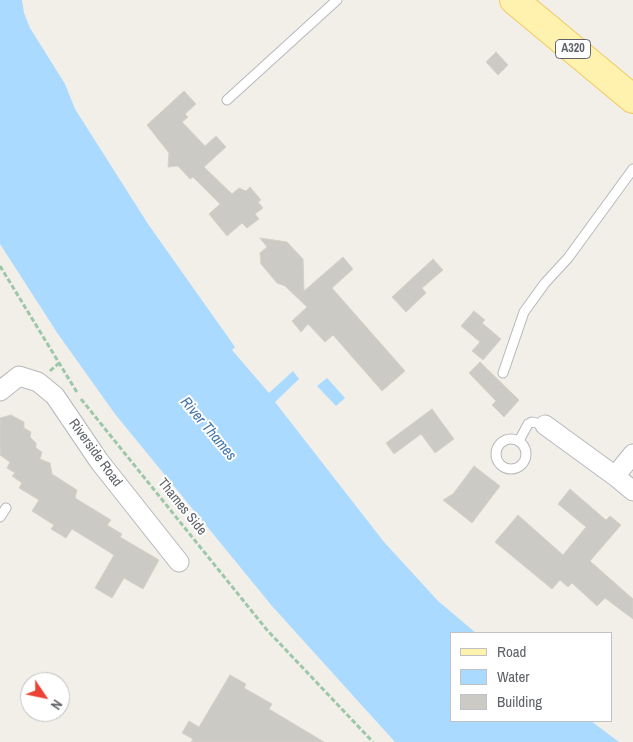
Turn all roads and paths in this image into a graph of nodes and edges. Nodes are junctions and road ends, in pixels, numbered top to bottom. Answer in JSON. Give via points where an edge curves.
{"nodes":[{"id":1,"x":337,"y":0,"type":"edge"},
{"id":2,"x":514,"y":0,"type":"edge"},
{"id":3,"x":633,"y":99,"type":"edge"},
{"id":4,"x":227,"y":100,"type":"dead end"},
{"id":5,"x":633,"y":169,"type":"edge"},
{"id":6,"x":0,"y":266,"type":"edge"},
{"id":7,"x":504,"y":373,"type":"dead end"},
{"id":8,"x":0,"y":391,"type":"edge"},
{"id":9,"x":545,"y":425,"type":"joint"},
{"id":10,"x":519,"y":441,"type":"dead end"},
{"id":11,"x":633,"y":454,"type":"edge"},
{"id":12,"x":615,"y":476,"type":"junction"},
{"id":13,"x":633,"y":491,"type":"edge"},
{"id":14,"x":6,"y":508,"type":"dead end"},
{"id":15,"x":0,"y":517,"type":"edge"},
{"id":16,"x":179,"y":562,"type":"dead end"},
{"id":17,"x":373,"y":742,"type":"edge"}],
"edges":[{"from":1,"to":4,"type":"lane"},
{"from":2,"to":3,"type":"main road","number":"A320"},
{"from":5,"to":7,"type":"lane","via":[[524,312]]},
{"from":6,"to":17,"type":"path","name":"Thames Side","via":[[80,398],[267,630]]},
{"from":8,"to":16,"type":"street","name":"Riverside Road","via":[[19,376],[38,382],[54,396]]},
{"from":9,"to":10,"type":"lane","via":[[532,422],[522,432]]},
{"from":9,"to":12,"type":"street"},
{"from":11,"to":12,"type":"street"},
{"from":12,"to":13,"type":"street"},
{"from":14,"to":15,"type":"lane"}]}
